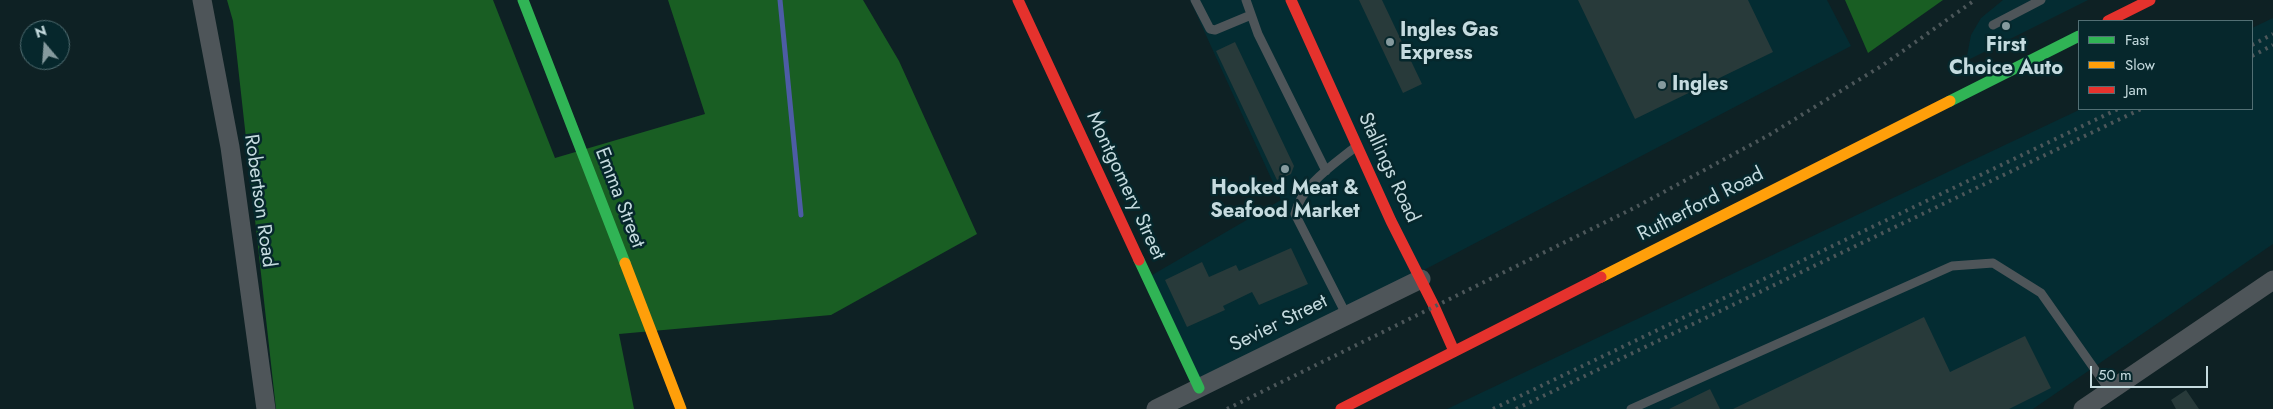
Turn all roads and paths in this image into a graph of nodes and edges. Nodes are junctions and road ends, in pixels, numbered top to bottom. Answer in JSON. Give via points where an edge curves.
{"nodes":[{"id":1,"x":202,"y":0,"type":"edge"},
{"id":2,"x":523,"y":0,"type":"edge"},
{"id":3,"x":1018,"y":0,"type":"edge"},
{"id":4,"x":1195,"y":0,"type":"edge"},
{"id":5,"x":1246,"y":0,"type":"edge"},
{"id":6,"x":1290,"y":0,"type":"edge"},
{"id":7,"x":2040,"y":0,"type":"edge"},
{"id":8,"x":2150,"y":0,"type":"edge"},
{"id":9,"x":2128,"y":5,"type":"edge"},
{"id":10,"x":1251,"y":15,"type":"junction"},
{"id":11,"x":2109,"y":20,"type":"edge"},
{"id":12,"x":1993,"y":25,"type":"dead end"},
{"id":13,"x":2078,"y":37,"type":"edge"},
{"id":14,"x":1356,"y":146,"type":"junction"},
{"id":15,"x":1326,"y":171,"type":"junction"},
{"id":16,"x":1421,"y":279,"type":"junction"},
{"id":17,"x":2273,"y":280,"type":"edge"},
{"id":18,"x":1347,"y":316,"type":"junction"},
{"id":19,"x":1454,"y":351,"type":"junction"},
{"id":20,"x":1199,"y":388,"type":"junction"},
{"id":21,"x":2110,"y":391,"type":"junction"},
{"id":22,"x":266,"y":409,"type":"edge"},
{"id":23,"x":680,"y":409,"type":"edge"},
{"id":24,"x":1156,"y":409,"type":"edge"},
{"id":25,"x":1341,"y":409,"type":"edge"},
{"id":26,"x":1631,"y":409,"type":"edge"},
{"id":27,"x":2083,"y":409,"type":"edge"}],
"edges":[{"from":1,"to":22,"type":"street","name":"Robertson Road","via":[[230,147]]},
{"from":2,"to":23,"type":"street","name":"Emma Street"},
{"from":3,"to":20,"type":"street","name":"Montgomery Street"},
{"from":4,"to":10,"type":"lane","via":[[1210,29],[1215,30]]},
{"from":5,"to":10,"type":"lane"},
{"from":6,"to":14,"type":"street","name":"Stallings Road"},
{"from":7,"to":12,"type":"lane"},
{"from":8,"to":9,"type":"street"},
{"from":9,"to":11,"type":"street"},
{"from":10,"to":15,"type":"lane"},
{"from":13,"to":19,"type":"street","name":"Rutherford Road"},
{"from":14,"to":15,"type":"lane"},
{"from":14,"to":16,"type":"street","name":"Stallings Road"},
{"from":15,"to":18,"type":"lane","via":[[1298,201],[1295,214]]},
{"from":16,"to":18,"type":"street","name":"Sevier Street"},
{"from":16,"to":19,"type":"street","name":"Stallings Road"},
{"from":17,"to":21,"type":"street"},
{"from":18,"to":20,"type":"street","name":"Sevier Street"},
{"from":19,"to":25,"type":"street","name":"Rutherford Road"},
{"from":20,"to":24,"type":"street","name":"Sevier Street"},
{"from":21,"to":26,"type":"lane","via":[[2041,293],[1993,263],[1952,266]]},
{"from":21,"to":27,"type":"street"}]}
